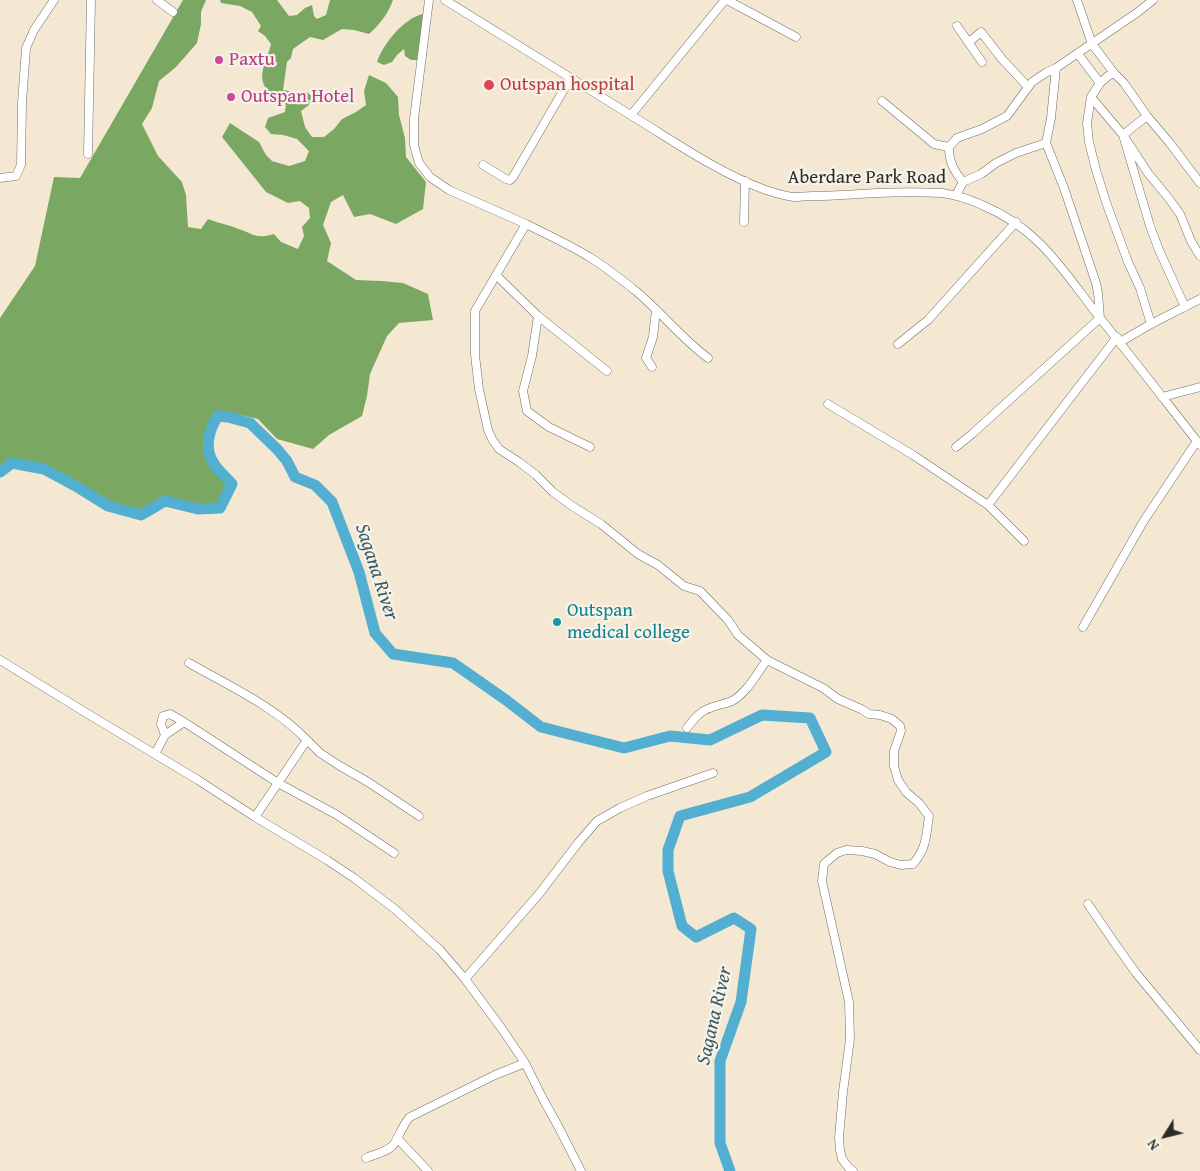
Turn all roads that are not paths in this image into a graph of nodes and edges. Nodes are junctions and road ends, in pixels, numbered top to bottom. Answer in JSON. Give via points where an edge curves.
{"nodes":[{"id":1,"x":54,"y":0,"type":"edge"},
{"id":2,"x":91,"y":0,"type":"edge"},
{"id":3,"x":157,"y":0,"type":"edge"},
{"id":4,"x":429,"y":0,"type":"edge"},
{"id":5,"x":445,"y":0,"type":"edge"},
{"id":6,"x":726,"y":0,"type":"edge"},
{"id":7,"x":1077,"y":0,"type":"edge"},
{"id":8,"x":1152,"y":0,"type":"edge"},
{"id":9,"x":173,"y":12,"type":"dead end"},
{"id":10,"x":957,"y":26,"type":"dead end"},
{"id":11,"x":796,"y":37,"type":"dead end"},
{"id":12,"x":969,"y":42,"type":"junction"},
{"id":13,"x":1092,"y":44,"type":"junction"},
{"id":14,"x":1078,"y":54,"type":"junction"},
{"id":15,"x":982,"y":62,"type":"dead end"},
{"id":16,"x":1056,"y":68,"type":"junction"},
{"id":17,"x":1114,"y":73,"type":"junction"},
{"id":18,"x":570,"y":79,"type":"junction"},
{"id":19,"x":1100,"y":83,"type":"junction"},
{"id":20,"x":1028,"y":87,"type":"junction"},
{"id":21,"x":1091,"y":97,"type":"junction"},
{"id":22,"x":882,"y":101,"type":"dead end"},
{"id":23,"x":631,"y":115,"type":"junction"},
{"id":24,"x":1147,"y":116,"type":"junction"},
{"id":25,"x":1123,"y":135,"type":"junction"},
{"id":26,"x":1046,"y":143,"type":"junction"},
{"id":27,"x":949,"y":147,"type":"junction"},
{"id":28,"x":88,"y":154,"type":"dead end"},
{"id":29,"x":483,"y":165,"type":"dead end"},
{"id":30,"x":0,"y":178,"type":"edge"},
{"id":31,"x":745,"y":181,"type":"junction"},
{"id":32,"x":963,"y":182,"type":"junction"},
{"id":33,"x":1200,"y":183,"type":"edge"},
{"id":34,"x":956,"y":195,"type":"junction"},
{"id":35,"x":744,"y":222,"type":"dead end"},
{"id":36,"x":1016,"y":222,"type":"junction"},
{"id":37,"x":526,"y":224,"type":"junction"},
{"id":38,"x":1200,"y":256,"type":"edge"},
{"id":39,"x":496,"y":275,"type":"junction"},
{"id":40,"x":1200,"y":299,"type":"edge"},
{"id":41,"x":1185,"y":307,"type":"junction"},
{"id":42,"x":656,"y":310,"type":"junction"},
{"id":43,"x":538,"y":316,"type":"junction"},
{"id":44,"x":1100,"y":318,"type":"junction"},
{"id":45,"x":1151,"y":324,"type":"junction"},
{"id":46,"x":1118,"y":340,"type":"junction"},
{"id":47,"x":898,"y":344,"type":"dead end"},
{"id":48,"x":708,"y":358,"type":"dead end"},
{"id":49,"x":652,"y":367,"type":"dead end"},
{"id":50,"x":607,"y":371,"type":"dead end"},
{"id":51,"x":1200,"y":387,"type":"edge"},
{"id":52,"x":1162,"y":397,"type":"junction"},
{"id":53,"x":828,"y":404,"type":"dead end"},
{"id":54,"x":1198,"y":443,"type":"edge"},
{"id":55,"x":590,"y":447,"type":"dead end"},
{"id":56,"x":956,"y":447,"type":"dead end"},
{"id":57,"x":988,"y":506,"type":"junction"},
{"id":58,"x":1024,"y":541,"type":"dead end"},
{"id":59,"x":1083,"y":627,"type":"dead end"},
{"id":60,"x":0,"y":660,"type":"edge"},
{"id":61,"x":767,"y":660,"type":"junction"},
{"id":62,"x":189,"y":663,"type":"dead end"},
{"id":63,"x":184,"y":722,"type":"junction"},
{"id":64,"x":687,"y":728,"type":"dead end"},
{"id":65,"x":165,"y":735,"type":"junction"},
{"id":66,"x":307,"y":740,"type":"junction"},
{"id":67,"x":154,"y":754,"type":"junction"},
{"id":68,"x":713,"y":773,"type":"dead end"},
{"id":69,"x":278,"y":783,"type":"junction"},
{"id":70,"x":419,"y":816,"type":"dead end"},
{"id":71,"x":255,"y":817,"type":"junction"},
{"id":72,"x":394,"y":853,"type":"dead end"},
{"id":73,"x":1088,"y":904,"type":"dead end"},
{"id":74,"x":465,"y":979,"type":"junction"},
{"id":75,"x":1200,"y":1050,"type":"edge"},
{"id":76,"x":525,"y":1063,"type":"junction"},
{"id":77,"x":397,"y":1138,"type":"junction"},
{"id":78,"x":366,"y":1158,"type":"dead end"},
{"id":79,"x":428,"y":1171,"type":"edge"},
{"id":80,"x":581,"y":1171,"type":"edge"},
{"id":81,"x":853,"y":1171,"type":"edge"}],
"edges":[{"from":1,"to":30,"type":"street","via":[[26,48],[21,165],[16,176]]},
{"from":2,"to":28,"type":"street"},
{"from":3,"to":9,"type":"street"},
{"from":4,"to":37,"type":"street","via":[[414,119],[414,145],[419,163],[430,177],[449,190]]},
{"from":5,"to":18,"type":"street","name":"Aberdare Park Road"},
{"from":6,"to":11,"type":"street"},
{"from":6,"to":23,"type":"street"},
{"from":7,"to":13,"type":"street"},
{"from":8,"to":13,"type":"street"},
{"from":10,"to":12,"type":"street"},
{"from":12,"to":15,"type":"street"},
{"from":12,"to":20,"type":"street","via":[[981,32]]},
{"from":13,"to":14,"type":"street"},
{"from":13,"to":17,"type":"street"},
{"from":14,"to":16,"type":"street"},
{"from":14,"to":19,"type":"street"},
{"from":16,"to":20,"type":"street"},
{"from":16,"to":26,"type":"street"},
{"from":17,"to":19,"type":"street"},
{"from":17,"to":24,"type":"street"},
{"from":18,"to":23,"type":"street","name":"Aberdare Park Road"},
{"from":18,"to":29,"type":"street","via":[[510,180]]},
{"from":19,"to":21,"type":"street"},
{"from":20,"to":27,"type":"street","via":[[1007,116],[957,138]]},
{"from":21,"to":25,"type":"street"},
{"from":21,"to":45,"type":"street","via":[[1087,123],[1096,170]]},
{"from":22,"to":27,"type":"street","via":[[934,144]]},
{"from":23,"to":31,"type":"street","name":"Aberdare Park Road"},
{"from":24,"to":25,"type":"street"},
{"from":24,"to":33,"type":"street"},
{"from":25,"to":38,"type":"street","via":[[1180,214]]},
{"from":25,"to":41,"type":"street","via":[[1150,226]]},
{"from":26,"to":32,"type":"street","via":[[1016,153]]},
{"from":26,"to":44,"type":"street","via":[[1096,283]]},
{"from":27,"to":32,"type":"street","via":[[954,170]]},
{"from":31,"to":34,"type":"street","name":"Aberdare Park Road","via":[[794,197],[908,192]]},
{"from":31,"to":35,"type":"street"},
{"from":32,"to":34,"type":"street"},
{"from":34,"to":36,"type":"street","name":"Aberdare Park Road"},
{"from":36,"to":44,"type":"street","name":"Aberdare Park Road","via":[[1058,262]]},
{"from":36,"to":47,"type":"street","via":[[928,320]]},
{"from":37,"to":39,"type":"street"},
{"from":37,"to":42,"type":"street","via":[[590,257]]},
{"from":39,"to":43,"type":"street"},
{"from":39,"to":61,"type":"street","via":[[475,311],[474,321],[479,389],[488,430],[499,449],[638,554],[684,586],[700,591],[738,635]]},
{"from":40,"to":41,"type":"street"},
{"from":41,"to":45,"type":"street"},
{"from":42,"to":48,"type":"street"},
{"from":42,"to":49,"type":"street","via":[[653,337],[646,358]]},
{"from":43,"to":50,"type":"street"},
{"from":43,"to":55,"type":"street","via":[[523,391],[527,411],[549,427]]},
{"from":44,"to":46,"type":"street","name":"Aberdare Park Road"},
{"from":44,"to":56,"type":"street"},
{"from":45,"to":46,"type":"street"},
{"from":46,"to":52,"type":"street","name":"Aberdare Park Road"},
{"from":46,"to":57,"type":"street"},
{"from":51,"to":52,"type":"street"},
{"from":52,"to":54,"type":"street","name":"Aberdare Park Road"},
{"from":53,"to":57,"type":"street"},
{"from":54,"to":59,"type":"street","via":[[1143,522]]},
{"from":57,"to":58,"type":"street"},
{"from":60,"to":67,"type":"street"},
{"from":61,"to":64,"type":"street","via":[[740,695],[707,709]]},
{"from":61,"to":81,"type":"street","via":[[838,699],[900,726],[894,751],[898,780],[929,816],[924,848],[913,864],[901,865],[875,854],[846,850],[824,864],[822,881],[849,1002],[850,1039],[839,1138],[842,1159]]},
{"from":62,"to":66,"type":"street","via":[[262,705]]},
{"from":63,"to":65,"type":"street"},
{"from":63,"to":65,"type":"street","via":[[170,714],[163,716],[161,724]]},
{"from":63,"to":69,"type":"street"},
{"from":65,"to":67,"type":"street"},
{"from":66,"to":69,"type":"street"},
{"from":66,"to":70,"type":"street","via":[[320,753]]},
{"from":67,"to":71,"type":"street"},
{"from":68,"to":74,"type":"street","via":[[647,796],[596,821],[539,894]]},
{"from":69,"to":71,"type":"street"},
{"from":69,"to":72,"type":"street","via":[[336,815]]},
{"from":71,"to":74,"type":"street","via":[[327,860],[374,893],[440,950]]},
{"from":73,"to":75,"type":"street","via":[[1136,973]]},
{"from":74,"to":76,"type":"street"},
{"from":76,"to":77,"type":"street","via":[[410,1117]]},
{"from":76,"to":80,"type":"street"},
{"from":77,"to":78,"type":"street","via":[[389,1148]]},
{"from":77,"to":79,"type":"street"}]}
